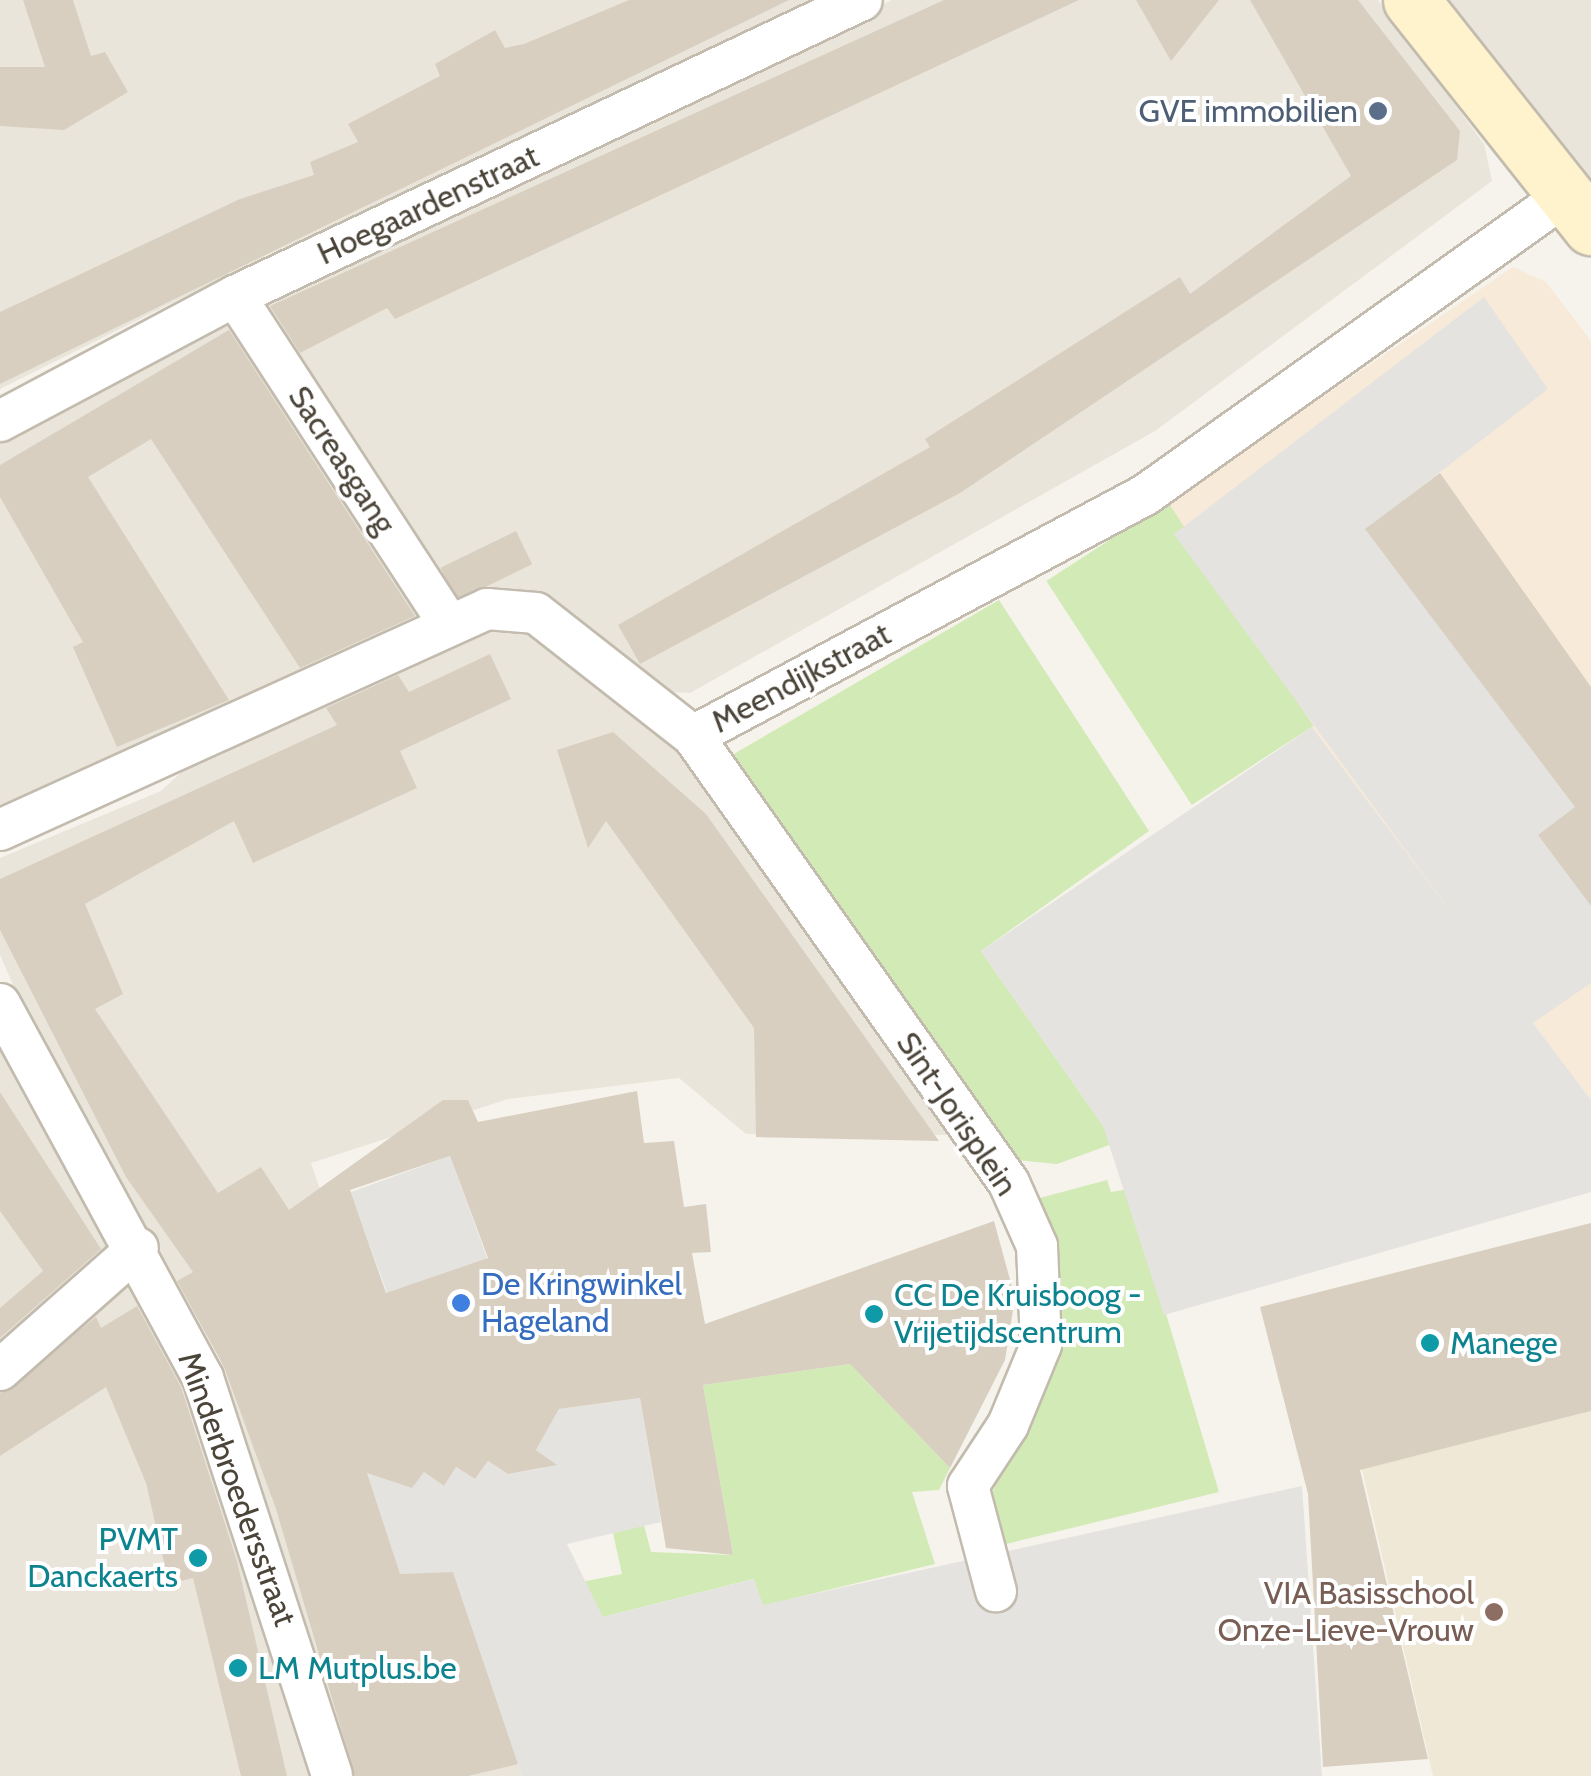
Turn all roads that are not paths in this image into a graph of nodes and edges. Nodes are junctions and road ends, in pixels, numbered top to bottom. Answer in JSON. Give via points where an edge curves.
{"nodes":[{"id":1,"x":862,"y":0,"type":"edge"},
{"id":2,"x":1411,"y":0,"type":"edge"},
{"id":3,"x":1578,"y":211,"type":"edge"},
{"id":4,"x":234,"y":296,"type":"junction"},
{"id":5,"x":0,"y":421,"type":"edge"},
{"id":6,"x":449,"y":624,"type":"junction"},
{"id":7,"x":693,"y":736,"type":"junction"},
{"id":8,"x":0,"y":830,"type":"edge"},
{"id":9,"x":0,"y":1004,"type":"edge"},
{"id":10,"x":138,"y":1248,"type":"junction"},
{"id":11,"x":0,"y":1370,"type":"edge"},
{"id":12,"x":996,"y":1590,"type":"dead end"},
{"id":13,"x":332,"y":1776,"type":"edge"}],
"edges":[{"from":1,"to":4,"type":"street","name":"Hoegaardenstraat"},
{"from":2,"to":3,"type":"street"},
{"from":3,"to":7,"type":"street","name":"Meendijkstraat","via":[[1146,495]]},
{"from":4,"to":5,"type":"street","name":"Hoegaardenstraat"},
{"from":4,"to":6,"type":"street","name":"Sacreasgang"},
{"from":6,"to":7,"type":"street","name":"Meendijkstraat","via":[[487,609],[536,613]]},
{"from":6,"to":8,"type":"street","name":"Meendijkstraat"},
{"from":7,"to":12,"type":"street","name":"Sint-Jorisplein","via":[[1008,1183],[1037,1246],[1041,1345],[1008,1426],[968,1486]]},
{"from":9,"to":10,"type":"street","name":"Minderbroedersstraat"},
{"from":10,"to":11,"type":"street"},
{"from":10,"to":13,"type":"street","name":"Minderbroedersstraat","via":[[209,1395]]}]}
